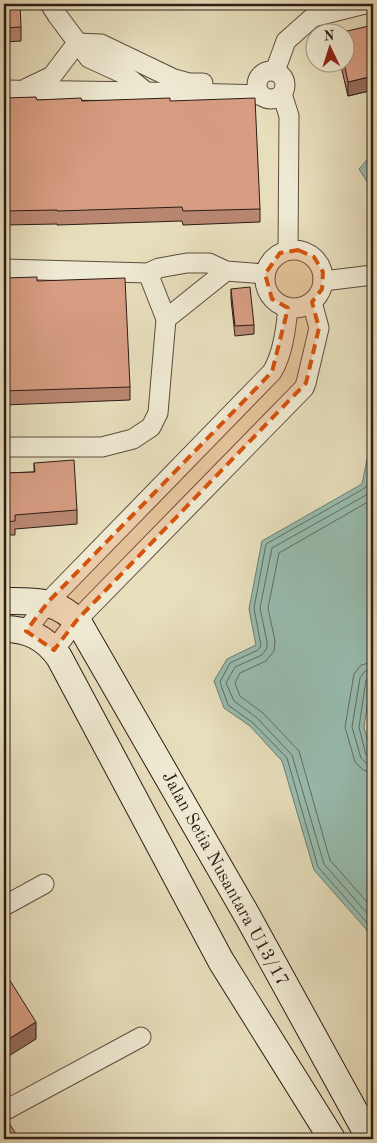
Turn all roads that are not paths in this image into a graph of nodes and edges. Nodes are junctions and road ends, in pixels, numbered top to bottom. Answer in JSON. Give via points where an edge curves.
{"nodes":[{"id":1,"x":50,"y":4,"type":"edge"},
{"id":2,"x":365,"y":4,"type":"edge"},
{"id":3,"x":78,"y":43,"type":"junction"},
{"id":4,"x":275,"y":71,"type":"junction"},
{"id":5,"x":259,"y":89,"type":"junction"},
{"id":6,"x":4,"y":90,"type":"edge"},
{"id":7,"x":24,"y":90,"type":"junction"},
{"id":8,"x":146,"y":92,"type":"junction"},
{"id":9,"x":282,"y":94,"type":"junction"},
{"id":10,"x":288,"y":250,"type":"junction"},
{"id":11,"x":4,"y":269,"type":"edge"},
{"id":12,"x":226,"y":271,"type":"junction"},
{"id":13,"x":148,"y":273,"type":"junction"},
{"id":14,"x":265,"y":274,"type":"junction"},
{"id":15,"x":373,"y":275,"type":"edge"},
{"id":16,"x":323,"y":281,"type":"junction"},
{"id":17,"x":312,"y":302,"type":"junction"},
{"id":18,"x":288,"y":308,"type":"junction"},
{"id":19,"x":166,"y":319,"type":"junction"},
{"id":20,"x":4,"y":447,"type":"edge"},
{"id":21,"x":4,"y":601,"type":"edge"},
{"id":22,"x":48,"y":602,"type":"junction"},
{"id":23,"x":76,"y":620,"type":"junction"},
{"id":24,"x":15,"y":630,"type":"edge"},
{"id":25,"x":54,"y":650,"type":"junction"},
{"id":26,"x":44,"y":884,"type":"dead end"},
{"id":27,"x":4,"y":906,"type":"edge"},
{"id":28,"x":140,"y":1037,"type":"dead end"},
{"id":29,"x":4,"y":1111,"type":"edge"},
{"id":30,"x":332,"y":1139,"type":"edge"},
{"id":31,"x":370,"y":1139,"type":"edge"}],
"edges":[{"from":1,"to":3,"type":"street"},
{"from":2,"to":4,"type":"street","via":[[313,17],[286,41]]},
{"from":3,"to":5,"type":"street","via":[[101,44],[188,83]]},
{"from":3,"to":7,"type":"street","via":[[52,76]]},
{"from":3,"to":8,"type":"street","via":[[89,58],[124,74]]},
{"from":4,"to":5,"type":"street","via":[[262,75]]},
{"from":4,"to":9,"type":"street","via":[[285,81]]},
{"from":5,"to":8,"type":"street"},
{"from":5,"to":9,"type":"street","via":[[270,99]]},
{"from":6,"to":7,"type":"street"},
{"from":7,"to":8,"type":"street"},
{"from":9,"to":10,"type":"street","via":[[289,116]]},
{"from":10,"to":14,"type":"street","via":[[273,258]]},
{"from":10,"to":16,"type":"street","via":[[298,250],[314,257],[320,264]]},
{"from":11,"to":13,"type":"street"},
{"from":12,"to":13,"type":"street","via":[[209,263],[187,263]]},
{"from":12,"to":14,"type":"street"},
{"from":12,"to":19,"type":"street"},
{"from":13,"to":19,"type":"street"},
{"from":14,"to":18,"type":"street","via":[[272,299]]},
{"from":15,"to":16,"type":"street"},
{"from":16,"to":17,"type":"street","via":[[322,289]]},
{"from":17,"to":18,"type":"street"},
{"from":17,"to":23,"type":"street","via":[[319,328],[304,388]]},
{"from":18,"to":22,"type":"street","via":[[280,352],[272,372]]},
{"from":19,"to":20,"type":"street","via":[[158,413],[151,427],[133,439],[102,447]]},
{"from":21,"to":22,"type":"main road"},
{"from":22,"to":23,"type":"main road"},
{"from":22,"to":24,"type":"street"},
{"from":23,"to":25,"type":"street"},
{"from":23,"to":31,"type":"main road","name":"Jalan Setia Nusantara U13/17","via":[[248,917]]},
{"from":24,"to":25,"type":"main road","via":[[33,634]]},
{"from":25,"to":30,"type":"main road","via":[[221,962]]},
{"from":26,"to":27,"type":"street"},
{"from":28,"to":29,"type":"street"}]}
